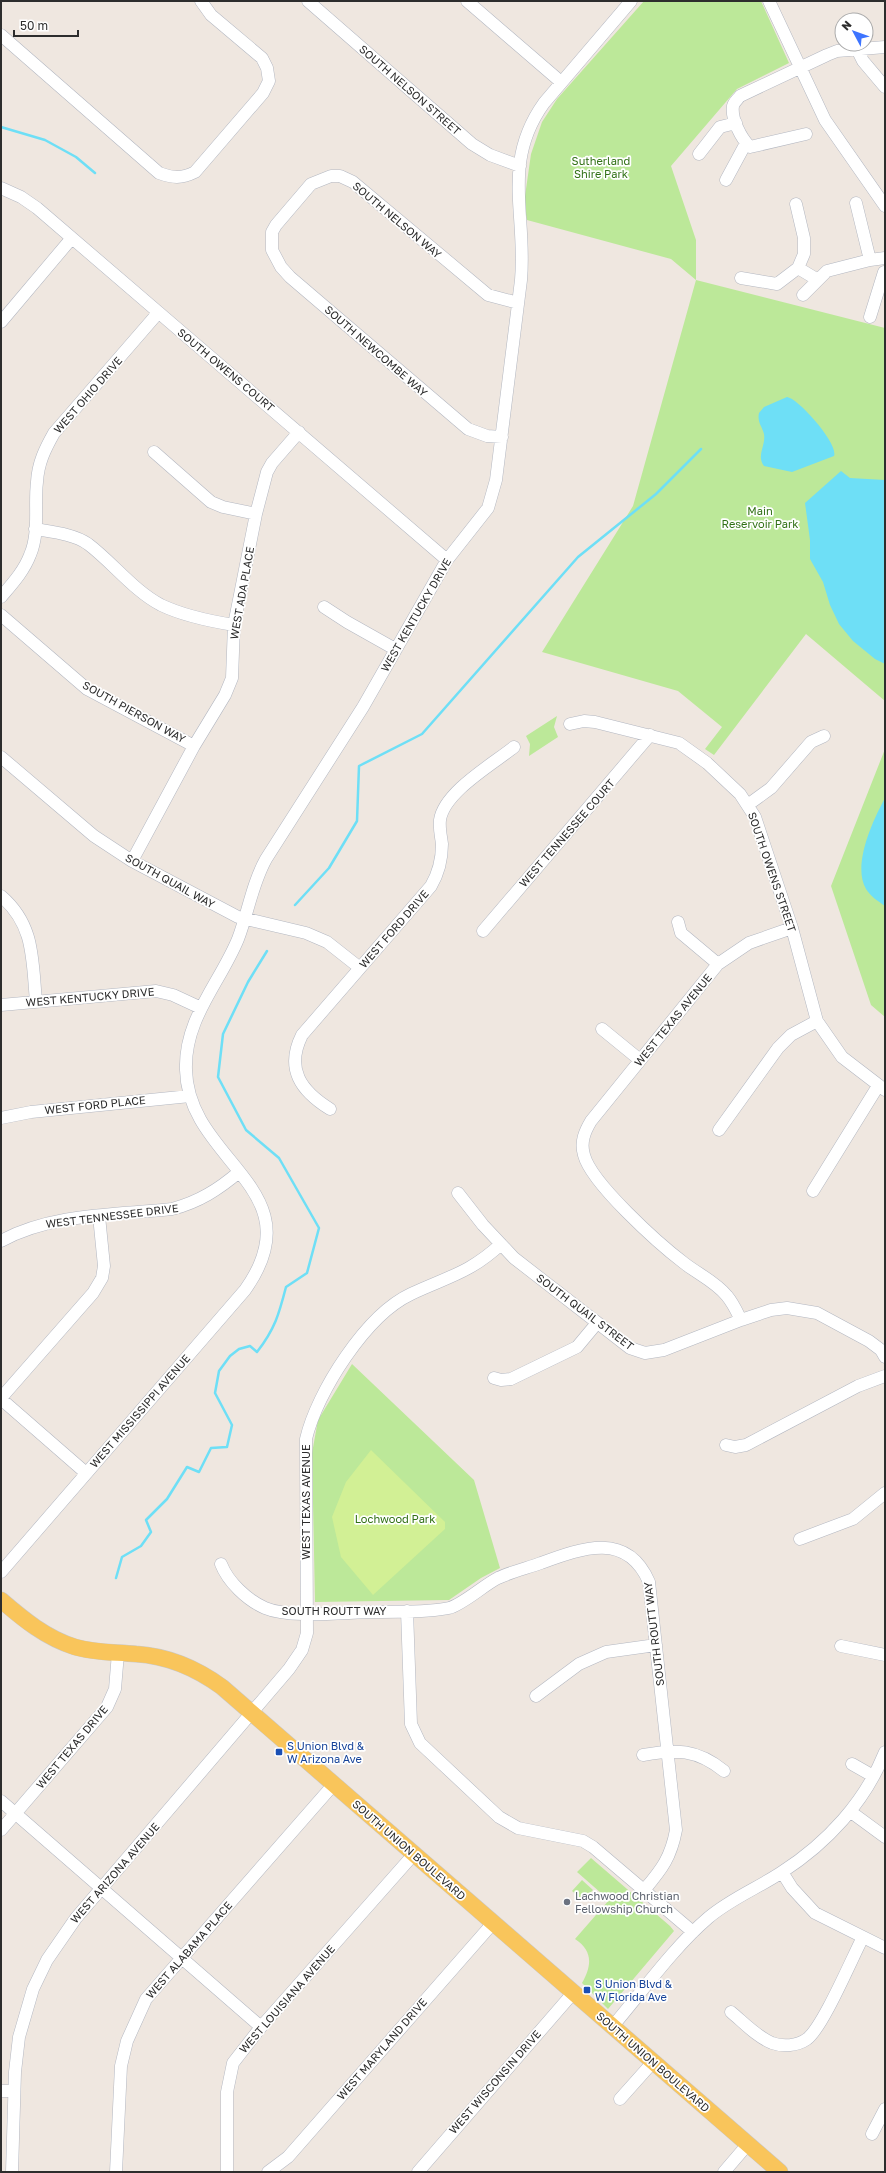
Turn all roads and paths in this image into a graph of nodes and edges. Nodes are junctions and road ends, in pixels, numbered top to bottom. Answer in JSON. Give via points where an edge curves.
{"nodes":[{"id":1,"x":201,"y":1,"type":"edge"},
{"id":2,"x":308,"y":1,"type":"edge"},
{"id":3,"x":468,"y":1,"type":"edge"},
{"id":4,"x":769,"y":1,"type":"edge"},
{"id":5,"x":629,"y":2,"type":"edge"},
{"id":6,"x":1,"y":35,"type":"edge"},
{"id":7,"x":885,"y":47,"type":"edge"},
{"id":8,"x":874,"y":48,"type":"edge"},
{"id":9,"x":842,"y":52,"type":"edge"},
{"id":10,"x":858,"y":52,"type":"edge"},
{"id":11,"x":799,"y":68,"type":"junction"},
{"id":12,"x":561,"y":82,"type":"junction"},
{"id":13,"x":885,"y":87,"type":"edge"},
{"id":14,"x":736,"y":123,"type":"junction"},
{"id":15,"x":806,"y":134,"type":"dead end"},
{"id":16,"x":746,"y":143,"type":"junction"},
{"id":17,"x":699,"y":154,"type":"dead end"},
{"id":18,"x":520,"y":166,"type":"junction"},
{"id":19,"x":726,"y":180,"type":"dead end"},
{"id":20,"x":1,"y":188,"type":"edge"},
{"id":21,"x":856,"y":203,"type":"dead end"},
{"id":22,"x":796,"y":204,"type":"dead end"},
{"id":23,"x":885,"y":206,"type":"edge"},
{"id":24,"x":71,"y":239,"type":"junction"},
{"id":25,"x":272,"y":240,"type":"joint"},
{"id":26,"x":880,"y":256,"type":"edge"},
{"id":27,"x":798,"y":268,"type":"junction"},
{"id":28,"x":884,"y":273,"type":"edge"},
{"id":29,"x":741,"y":278,"type":"dead end"},
{"id":30,"x":818,"y":280,"type":"junction"},
{"id":31,"x":803,"y":294,"type":"dead end"},
{"id":32,"x":518,"y":303,"type":"junction"},
{"id":33,"x":158,"y":313,"type":"junction"},
{"id":34,"x":870,"y":317,"type":"dead end"},
{"id":35,"x":1,"y":322,"type":"edge"},
{"id":36,"x":299,"y":432,"type":"junction"},
{"id":37,"x":502,"y":438,"type":"junction"},
{"id":38,"x":154,"y":452,"type":"dead end"},
{"id":39,"x":256,"y":514,"type":"junction"},
{"id":40,"x":35,"y":529,"type":"junction"},
{"id":41,"x":447,"y":560,"type":"junction"},
{"id":42,"x":1,"y":597,"type":"edge"},
{"id":43,"x":324,"y":607,"type":"dead end"},
{"id":44,"x":1,"y":615,"type":"edge"},
{"id":45,"x":234,"y":625,"type":"junction"},
{"id":46,"x":395,"y":649,"type":"junction"},
{"id":47,"x":570,"y":724,"type":"dead end"},
{"id":48,"x":650,"y":735,"type":"junction"},
{"id":49,"x":824,"y":736,"type":"dead end"},
{"id":50,"x":194,"y":746,"type":"junction"},
{"id":51,"x":514,"y":747,"type":"dead end"},
{"id":52,"x":1,"y":757,"type":"edge"},
{"id":53,"x":748,"y":804,"type":"junction"},
{"id":54,"x":132,"y":862,"type":"junction"},
{"id":55,"x":1,"y":896,"type":"edge"},
{"id":56,"x":244,"y":919,"type":"junction"},
{"id":57,"x":678,"y":922,"type":"dead end"},
{"id":58,"x":792,"y":928,"type":"junction"},
{"id":59,"x":483,"y":931,"type":"dead end"},
{"id":60,"x":718,"y":964,"type":"junction"},
{"id":61,"x":360,"y":968,"type":"junction"},
{"id":62,"x":36,"y":1002,"type":"junction"},
{"id":63,"x":1,"y":1005,"type":"edge"},
{"id":64,"x":201,"y":1008,"type":"junction"},
{"id":65,"x":817,"y":1021,"type":"junction"},
{"id":66,"x":602,"y":1029,"type":"dead end"},
{"id":67,"x":640,"y":1060,"type":"junction"},
{"id":68,"x":881,"y":1088,"type":"edge"},
{"id":69,"x":190,"y":1096,"type":"junction"},
{"id":70,"x":330,"y":1109,"type":"dead end"},
{"id":71,"x":1,"y":1118,"type":"edge"},
{"id":72,"x":719,"y":1130,"type":"dead end"},
{"id":73,"x":239,"y":1172,"type":"junction"},
{"id":74,"x":814,"y":1191,"type":"dead end"},
{"id":75,"x":458,"y":1193,"type":"dead end"},
{"id":76,"x":99,"y":1216,"type":"junction"},
{"id":77,"x":1,"y":1241,"type":"edge"},
{"id":78,"x":501,"y":1244,"type":"junction"},
{"id":79,"x":741,"y":1320,"type":"junction"},
{"id":80,"x":597,"y":1323,"type":"junction"},
{"id":81,"x":885,"y":1356,"type":"edge"},
{"id":82,"x":885,"y":1376,"type":"edge"},
{"id":83,"x":494,"y":1378,"type":"dead end"},
{"id":84,"x":1,"y":1399,"type":"edge"},
{"id":85,"x":726,"y":1445,"type":"dead end"},
{"id":86,"x":86,"y":1474,"type":"junction"},
{"id":87,"x":885,"y":1493,"type":"edge"},
{"id":88,"x":800,"y":1539,"type":"dead end"},
{"id":89,"x":221,"y":1564,"type":"dead end"},
{"id":90,"x":1,"y":1572,"type":"edge"},
{"id":91,"x":1,"y":1600,"type":"edge"},
{"id":92,"x":407,"y":1611,"type":"junction"},
{"id":93,"x":306,"y":1613,"type":"junction"},
{"id":94,"x":656,"y":1645,"type":"junction"},
{"id":95,"x":841,"y":1646,"type":"dead end"},
{"id":96,"x":118,"y":1653,"type":"junction"},
{"id":97,"x":885,"y":1655,"type":"edge"},
{"id":98,"x":536,"y":1696,"type":"dead end"},
{"id":99,"x":253,"y":1713,"type":"junction"},
{"id":100,"x":667,"y":1751,"type":"junction"},
{"id":101,"x":885,"y":1752,"type":"edge"},
{"id":102,"x":643,"y":1755,"type":"dead end"},
{"id":103,"x":852,"y":1764,"type":"dead end"},
{"id":104,"x":724,"y":1771,"type":"dead end"},
{"id":105,"x":874,"y":1776,"type":"junction"},
{"id":106,"x":334,"y":1784,"type":"junction"},
{"id":107,"x":1,"y":1801,"type":"edge"},
{"id":108,"x":851,"y":1812,"type":"junction"},
{"id":109,"x":15,"y":1814,"type":"junction"},
{"id":110,"x":1,"y":1830,"type":"edge"},
{"id":111,"x":885,"y":1837,"type":"edge"},
{"id":112,"x":414,"y":1854,"type":"junction"},
{"id":113,"x":782,"y":1872,"type":"junction"},
{"id":114,"x":101,"y":1889,"type":"junction"},
{"id":115,"x":645,"y":1890,"type":"junction"},
{"id":116,"x":493,"y":1923,"type":"junction"},
{"id":117,"x":693,"y":1932,"type":"junction"},
{"id":118,"x":863,"y":1937,"type":"junction"},
{"id":119,"x":885,"y":1948,"type":"edge"},
{"id":120,"x":181,"y":1958,"type":"junction"},
{"id":121,"x":573,"y":1993,"type":"junction"},
{"id":122,"x":731,"y":2012,"type":"dead end"},
{"id":123,"x":261,"y":2027,"type":"junction"},
{"id":124,"x":612,"y":2027,"type":"junction"},
{"id":125,"x":653,"y":2062,"type":"junction"},
{"id":126,"x":1,"y":2091,"type":"edge"},
{"id":127,"x":14,"y":2092,"type":"junction"},
{"id":128,"x":620,"y":2099,"type":"dead end"},
{"id":129,"x":885,"y":2110,"type":"edge"},
{"id":130,"x":872,"y":2134,"type":"dead end"},
{"id":131,"x":748,"y":2144,"type":"junction"},
{"id":132,"x":12,"y":2172,"type":"edge"},
{"id":133,"x":116,"y":2172,"type":"edge"},
{"id":134,"x":227,"y":2172,"type":"edge"},
{"id":135,"x":268,"y":2172,"type":"edge"},
{"id":136,"x":418,"y":2172,"type":"edge"},
{"id":137,"x":724,"y":2172,"type":"edge"},
{"id":138,"x":780,"y":2172,"type":"edge"}],
"edges":[{"from":1,"to":6,"type":"street","via":[[211,15],[262,58],[269,81],[263,94],[195,172],[184,177],[173,178],[159,173]]},
{"from":2,"to":18,"type":"street","name":"SOUTH NELSON STREET","via":[[472,144],[490,155]]},
{"from":3,"to":12,"type":"street"},
{"from":4,"to":11,"type":"street"},
{"from":5,"to":12,"type":"street","name":"WEST KENTUCKY DRIVE"},
{"from":7,"to":8,"type":"street"},
{"from":9,"to":11,"type":"street","via":[[827,55]]},
{"from":10,"to":13,"type":"street"},
{"from":11,"to":14,"type":"street","via":[[740,96],[733,105]]},
{"from":11,"to":23,"type":"street","via":[[825,120]]},
{"from":12,"to":18,"type":"street","name":"WEST KENTUCKY DRIVE","via":[[532,121],[524,141]]},
{"from":14,"to":16,"type":"street"},
{"from":14,"to":17,"type":"street","via":[[720,127]]},
{"from":15,"to":16,"type":"street","via":[[755,147],[750,147]]},
{"from":16,"to":19,"type":"street"},
{"from":18,"to":32,"type":"street","name":"WEST KENTUCKY DRIVE","via":[[518,196],[523,255]]},
{"from":20,"to":24,"type":"street","name":"SOUTH OWENS COURT","via":[[20,196]]},
{"from":21,"to":26,"type":"street"},
{"from":22,"to":27,"type":"street","via":[[804,243],[804,254]]},
{"from":24,"to":33,"type":"street","name":"SOUTH OWENS COURT"},
{"from":24,"to":35,"type":"street"},
{"from":25,"to":32,"type":"street","name":"SOUTH NELSON WAY","via":[[272,232],[276,225],[311,184],[331,176],[340,176],[353,182],[488,295]]},
{"from":25,"to":37,"type":"street","name":"SOUTH NEWCOMBE WAY","via":[[274,257],[281,268],[405,377],[468,429]]},
{"from":26,"to":28,"type":"street"},
{"from":26,"to":30,"type":"street","via":[[827,271]]},
{"from":27,"to":29,"type":"street","via":[[777,284]]},
{"from":27,"to":30,"type":"street"},
{"from":28,"to":34,"type":"street"},
{"from":30,"to":31,"type":"street"},
{"from":32,"to":37,"type":"street","name":"WEST KENTUCKY DRIVE"},
{"from":33,"to":36,"type":"street","name":"SOUTH OWENS COURT"},
{"from":33,"to":40,"type":"street","name":"WEST OHIO DRIVE","via":[[54,433],[39,467],[36,482]]},
{"from":36,"to":39,"type":"street","name":"WEST ADA PLACE","via":[[272,462]]},
{"from":36,"to":41,"type":"street","name":"SOUTH OWENS COURT"},
{"from":37,"to":41,"type":"street","name":"WEST KENTUCKY DRIVE","via":[[491,501],[483,516]]},
{"from":38,"to":39,"type":"street","via":[[212,502]]},
{"from":39,"to":45,"type":"street","name":"WEST ADA PLACE"},
{"from":40,"to":42,"type":"street","name":"WEST OHIO DRIVE","via":[[31,554],[19,575]]},
{"from":40,"to":45,"type":"street","via":[[63,534],[87,543],[119,573],[160,604],[197,618]]},
{"from":41,"to":46,"type":"street","name":"WEST KENTUCKY DRIVE"},
{"from":43,"to":46,"type":"street"},
{"from":44,"to":50,"type":"street","name":"SOUTH PIERSON WAY","via":[[88,689]]},
{"from":45,"to":50,"type":"street","name":"WEST ADA PLACE","via":[[232,678],[216,712]]},
{"from":46,"to":56,"type":"street","name":"WEST KENTUCKY DRIVE","via":[[363,707],[266,859],[256,878]]},
{"from":47,"to":48,"type":"street","name":"SOUTH OWENS STREET","via":[[595,722]]},
{"from":48,"to":53,"type":"street","name":"SOUTH OWENS STREET","via":[[684,746],[723,776]]},
{"from":48,"to":59,"type":"street","name":"WEST TENNESSEE COURT"},
{"from":49,"to":53,"type":"street","via":[[811,742],[771,788]]},
{"from":50,"to":54,"type":"street","name":"WEST ADA PLACE"},
{"from":51,"to":61,"type":"street","name":"WEST FORD DRIVE","via":[[458,790],[448,801],[440,821],[441,856],[431,886]]},
{"from":52,"to":54,"type":"street","name":"SOUTH QUAIL WAY","via":[[94,836]]},
{"from":53,"to":58,"type":"street","name":"SOUTH OWENS STREET","via":[[755,817]]},
{"from":54,"to":56,"type":"street","name":"SOUTH QUAIL WAY"},
{"from":55,"to":62,"type":"street","via":[[19,915],[29,937]]},
{"from":56,"to":61,"type":"street","name":"SOUTH QUAIL WAY","via":[[306,934],[327,942]]},
{"from":56,"to":64,"type":"street","name":"WEST KENTUCKY DRIVE","via":[[236,944]]},
{"from":57,"to":60,"type":"street","via":[[681,933]]},
{"from":58,"to":60,"type":"street","name":"WEST TEXAS AVENUE","via":[[748,943]]},
{"from":58,"to":65,"type":"street","name":"SOUTH OWENS STREET"},
{"from":60,"to":67,"type":"street","name":"WEST TEXAS AVENUE"},
{"from":61,"to":70,"type":"street","name":"WEST FORD DRIVE","via":[[302,1035],[297,1045],[296,1071],[300,1081],[314,1099]]},
{"from":62,"to":63,"type":"street","name":"WEST KENTUCKY DRIVE"},
{"from":62,"to":64,"type":"street","name":"WEST KENTUCKY DRIVE","via":[[156,991],[173,995]]},
{"from":64,"to":69,"type":"street","name":"WEST MISSISSIPPI AVENUE","via":[[192,1027],[187,1047],[186,1070]]},
{"from":65,"to":68,"type":"street","name":"SOUTH OWENS STREET","via":[[842,1058]]},
{"from":65,"to":72,"type":"street","via":[[791,1035],[778,1048]]},
{"from":66,"to":67,"type":"street"},
{"from":67,"to":79,"type":"street","name":"WEST TEXAS AVENUE","via":[[584,1132],[582,1143],[587,1164],[649,1235],[728,1297]]},
{"from":68,"to":74,"type":"street"},
{"from":69,"to":71,"type":"street","name":"WEST FORD PLACE","via":[[30,1112]]},
{"from":69,"to":73,"type":"street","name":"WEST MISSISSIPPI AVENUE","via":[[206,1130]]},
{"from":73,"to":76,"type":"street","name":"WEST TENNESSEE DRIVE","via":[[219,1189],[185,1206]]},
{"from":73,"to":86,"type":"street","name":"WEST MISSISSIPPI AVENUE","via":[[255,1191],[263,1208],[267,1243],[262,1262],[245,1290]]},
{"from":75,"to":78,"type":"street","name":"SOUTH QUAIL STREET"},
{"from":76,"to":77,"type":"street","name":"WEST TENNESSEE DRIVE","via":[[36,1226]]},
{"from":76,"to":84,"type":"street","via":[[104,1266],[102,1278],[93,1293]]},
{"from":78,"to":80,"type":"street","name":"SOUTH QUAIL STREET","via":[[514,1258]]},
{"from":78,"to":93,"type":"street","name":"WEST TEXAS AVENUE","via":[[476,1265],[394,1304],[356,1342],[316,1407],[306,1439]]},
{"from":79,"to":80,"type":"street","name":"SOUTH QUAIL STREET","via":[[664,1350],[645,1353],[630,1348]]},
{"from":79,"to":81,"type":"street","name":"SOUTH QUAIL STREET","via":[[771,1310],[787,1308],[810,1311],[869,1341]]},
{"from":80,"to":83,"type":"street","via":[[577,1347],[511,1379]]},
{"from":82,"to":85,"type":"street","via":[[858,1386],[746,1445]]},
{"from":84,"to":86,"type":"street"},
{"from":86,"to":90,"type":"street","name":"WEST MISSISSIPPI AVENUE"},
{"from":87,"to":88,"type":"street","via":[[853,1519]]},
{"from":89,"to":93,"type":"street","name":"SOUTH ROUTT WAY","via":[[230,1581],[260,1605],[279,1612]]},
{"from":91,"to":96,"type":"main road","name":"SOUTH UNION BOULEVARD","via":[[32,1625],[57,1640],[84,1649]]},
{"from":92,"to":93,"type":"street","name":"SOUTH ROUTT WAY"},
{"from":92,"to":94,"type":"street","name":"SOUTH ROUTT WAY","via":[[450,1608],[498,1578],[567,1553],[607,1547],[629,1554],[643,1569],[649,1582]]},
{"from":92,"to":115,"type":"street","via":[[411,1724],[420,1743],[499,1817],[518,1828],[583,1841]]},
{"from":93,"to":99,"type":"street","name":"WEST ARIZONA AVENUE","via":[[307,1633],[302,1650]]},
{"from":94,"to":98,"type":"street","via":[[606,1652],[579,1664]]},
{"from":94,"to":100,"type":"street","name":"SOUTH ROUTT WAY"},
{"from":95,"to":97,"type":"street"},
{"from":96,"to":99,"type":"main road","name":"SOUTH UNION BOULEVARD","via":[[159,1657],[187,1666],[215,1682]]},
{"from":96,"to":109,"type":"street","name":"WEST TEXAS DRIVE","via":[[116,1685],[107,1707]]},
{"from":99,"to":106,"type":"main road","name":"SOUTH UNION BOULEVARD"},
{"from":99,"to":114,"type":"street","name":"WEST ARIZONA AVENUE"},
{"from":100,"to":102,"type":"street"},
{"from":100,"to":104,"type":"street","via":[[700,1755]]},
{"from":100,"to":115,"type":"street","name":"SOUTH ROUTT WAY","via":[[676,1830],[665,1865]]},
{"from":101,"to":105,"type":"street"},
{"from":103,"to":105,"type":"street"},
{"from":105,"to":108,"type":"street"},
{"from":106,"to":112,"type":"main road","name":"SOUTH UNION BOULEVARD"},
{"from":106,"to":120,"type":"street","name":"WEST ALABAMA PLACE"},
{"from":107,"to":109,"type":"street"},
{"from":108,"to":111,"type":"street"},
{"from":108,"to":113,"type":"street","via":[[826,1838]]},
{"from":109,"to":110,"type":"street","name":"WEST TEXAS DRIVE"},
{"from":109,"to":114,"type":"street"},
{"from":112,"to":116,"type":"main road","name":"SOUTH UNION BOULEVARD"},
{"from":112,"to":123,"type":"street","name":"WEST LOUISIANA AVENUE"},
{"from":113,"to":117,"type":"street","via":[[725,1904]]},
{"from":113,"to":118,"type":"street","via":[[792,1888],[815,1913]]},
{"from":114,"to":120,"type":"street"},
{"from":114,"to":127,"type":"street","name":"WEST ARIZONA AVENUE","via":[[64,1933],[33,1989],[19,2037]]},
{"from":115,"to":117,"type":"street"},
{"from":116,"to":121,"type":"main road","name":"SOUTH UNION BOULEVARD"},
{"from":116,"to":135,"type":"street","name":"WEST MARYLAND DRIVE","via":[[288,2157]]},
{"from":117,"to":124,"type":"street"},
{"from":118,"to":119,"type":"street"},
{"from":118,"to":122,"type":"street","via":[[815,2030],[802,2042],[787,2045],[772,2043],[758,2035]]},
{"from":120,"to":123,"type":"street"},
{"from":120,"to":133,"type":"street","name":"WEST ALABAMA PLACE","via":[[146,1999],[127,2041],[119,2081]]},
{"from":121,"to":124,"type":"main road","name":"SOUTH UNION BOULEVARD"},
{"from":121,"to":136,"type":"street","name":"WEST WISCONSIN DRIVE"},
{"from":123,"to":134,"type":"street","name":"WEST LOUISIANA AVENUE","via":[[239,2054],[230,2071]]},
{"from":124,"to":125,"type":"main road","name":"SOUTH UNION BOULEVARD"},
{"from":125,"to":128,"type":"street"},
{"from":125,"to":131,"type":"main road","name":"SOUTH UNION BOULEVARD"},
{"from":126,"to":127,"type":"street"},
{"from":127,"to":132,"type":"street","name":"WEST ARIZONA AVENUE"},
{"from":129,"to":130,"type":"street"},
{"from":131,"to":137,"type":"street"},
{"from":131,"to":138,"type":"main road","name":"SOUTH UNION BOULEVARD"}]}
